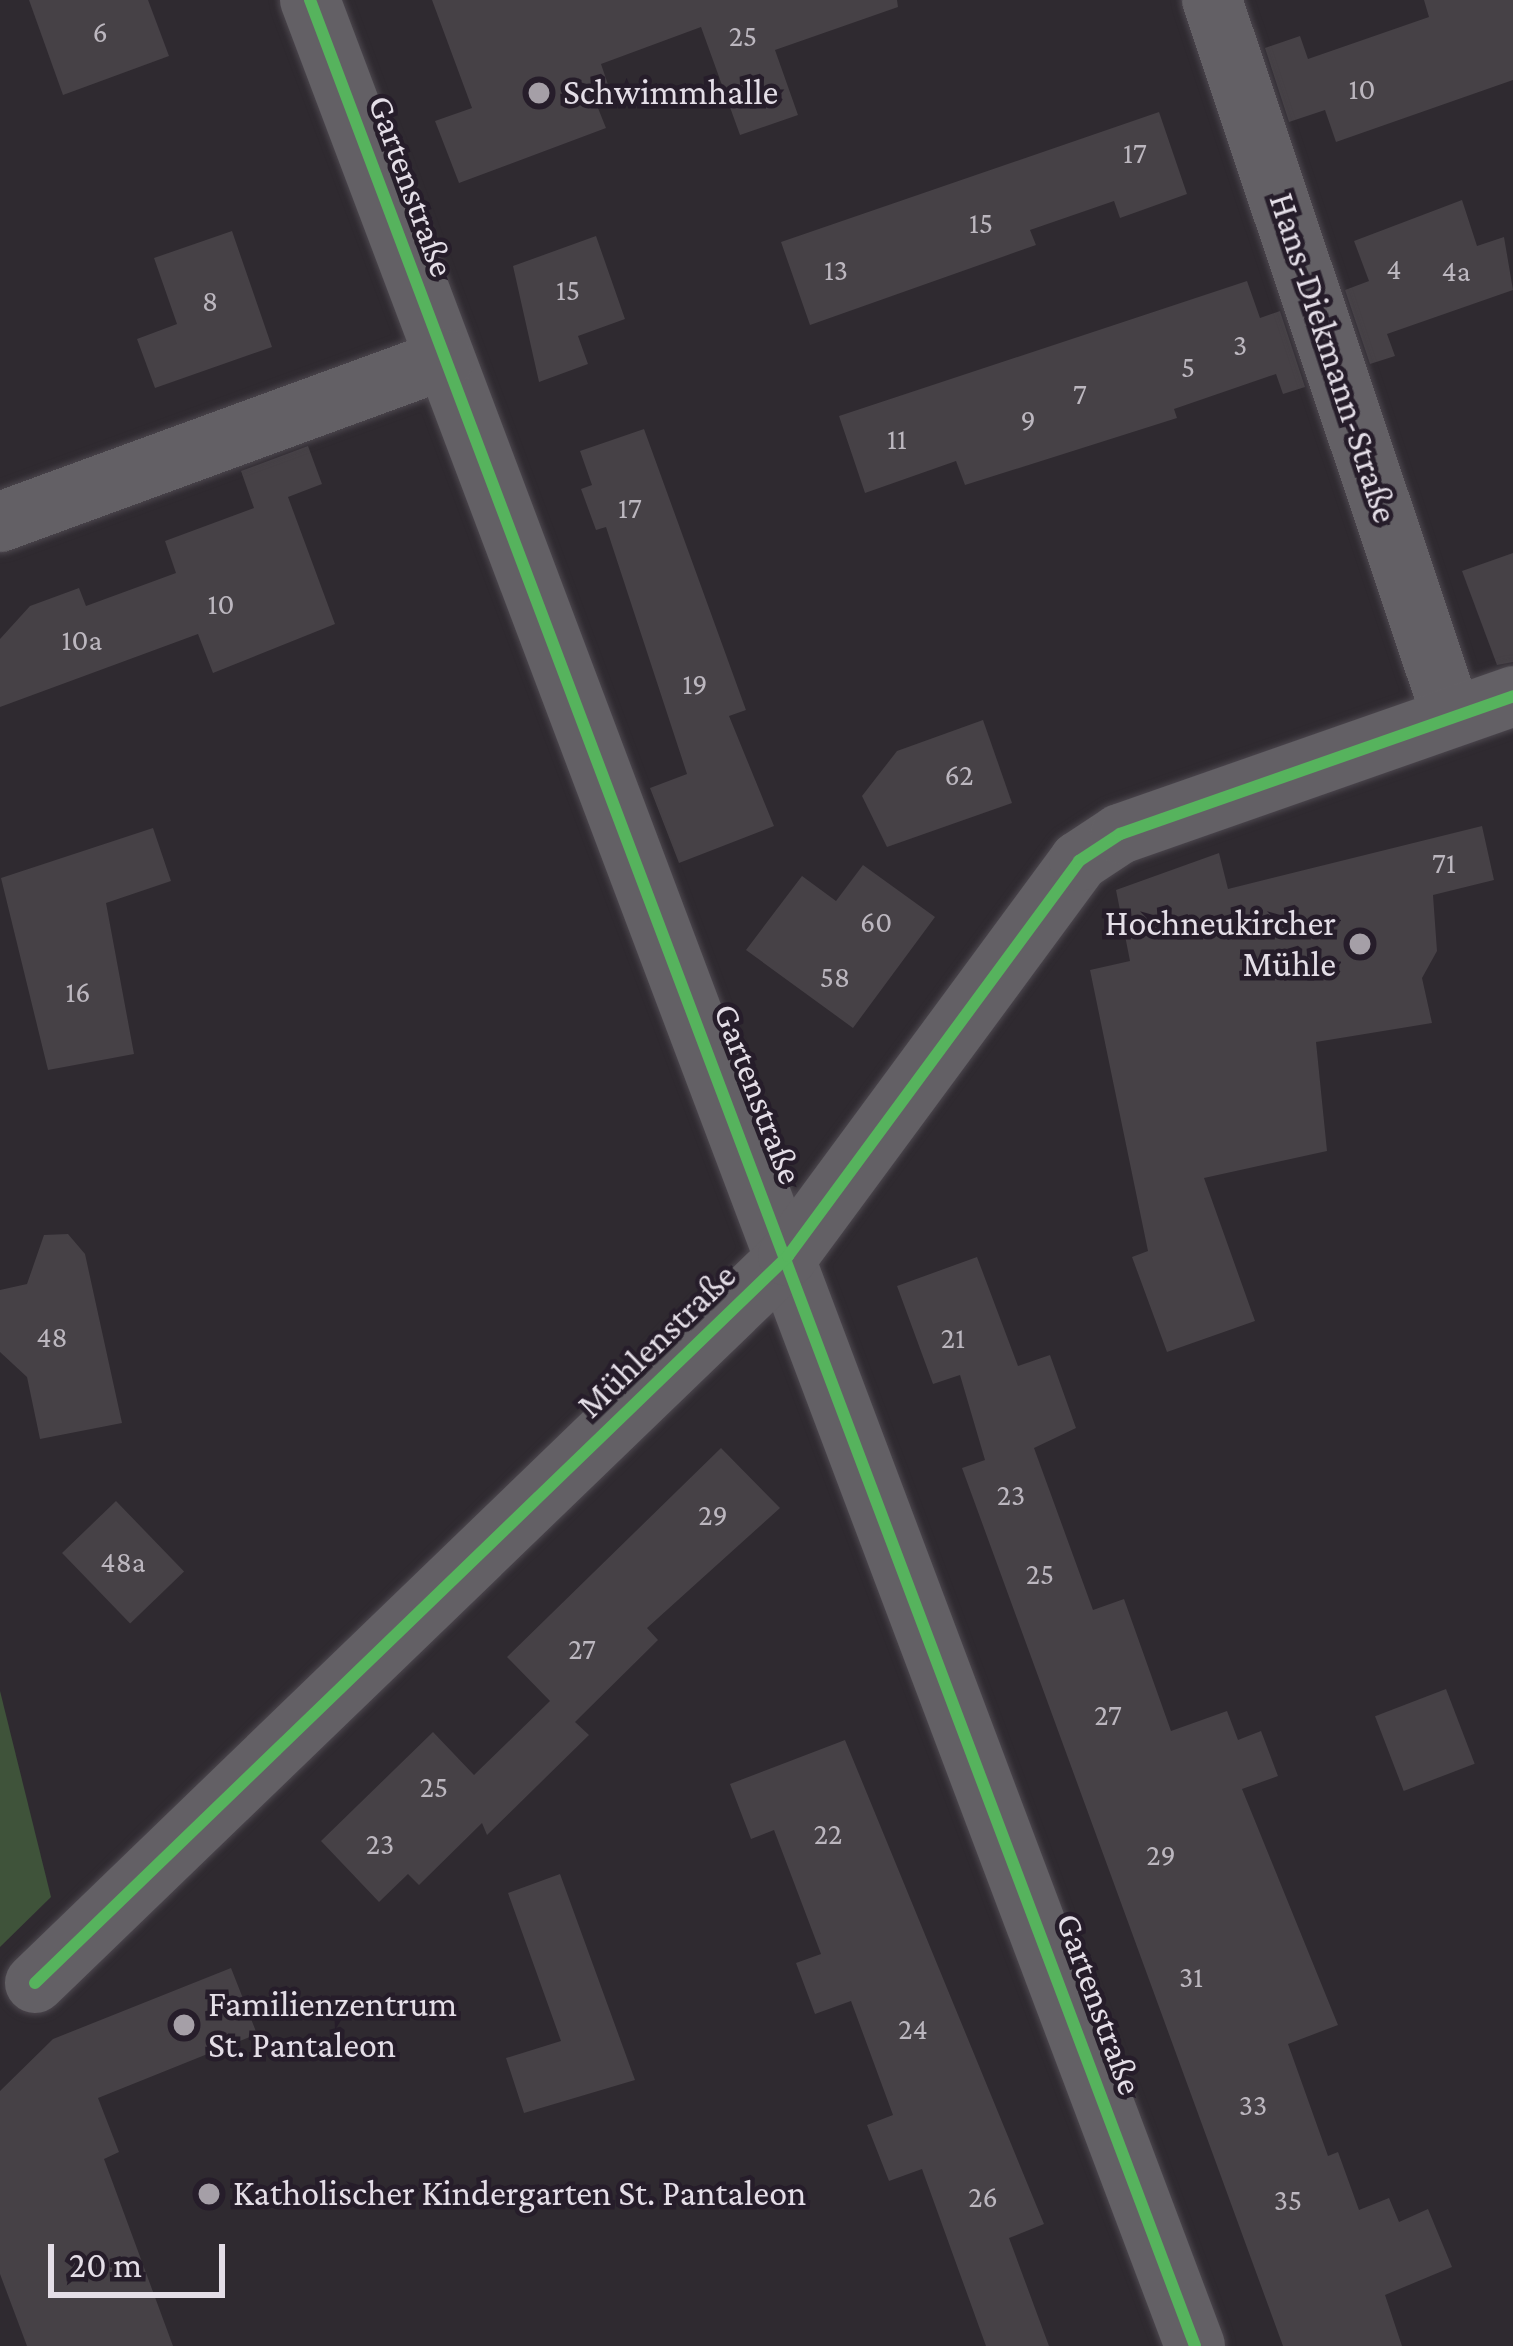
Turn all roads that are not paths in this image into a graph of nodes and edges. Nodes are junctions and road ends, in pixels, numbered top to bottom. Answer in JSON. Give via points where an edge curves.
{"nodes":[{"id":1,"x":310,"y":0,"type":"edge"},
{"id":2,"x":1212,"y":0,"type":"edge"},
{"id":3,"x":443,"y":360,"type":"junction"},
{"id":4,"x":0,"y":522,"type":"edge"},
{"id":5,"x":1513,"y":696,"type":"edge"},
{"id":6,"x":1453,"y":717,"type":"junction"},
{"id":7,"x":788,"y":1256,"type":"junction"},
{"id":8,"x":35,"y":1983,"type":"dead end"},
{"id":9,"x":1195,"y":2346,"type":"edge"}],
"edges":[{"from":1,"to":3,"type":"street","name":"Gartenstraße"},
{"from":2,"to":6,"type":"street","name":"Hans-Diekmann-Straße"},
{"from":3,"to":4,"type":"street"},
{"from":3,"to":7,"type":"street","name":"Gartenstraße"},
{"from":5,"to":6,"type":"street","name":"Mühlenstraße"},
{"from":6,"to":7,"type":"street","name":"Mühlenstraße","via":[[1091,851]]},
{"from":7,"to":8,"type":"street","name":"Mühlenstraße"},
{"from":7,"to":9,"type":"street","name":"Gartenstraße"}]}
